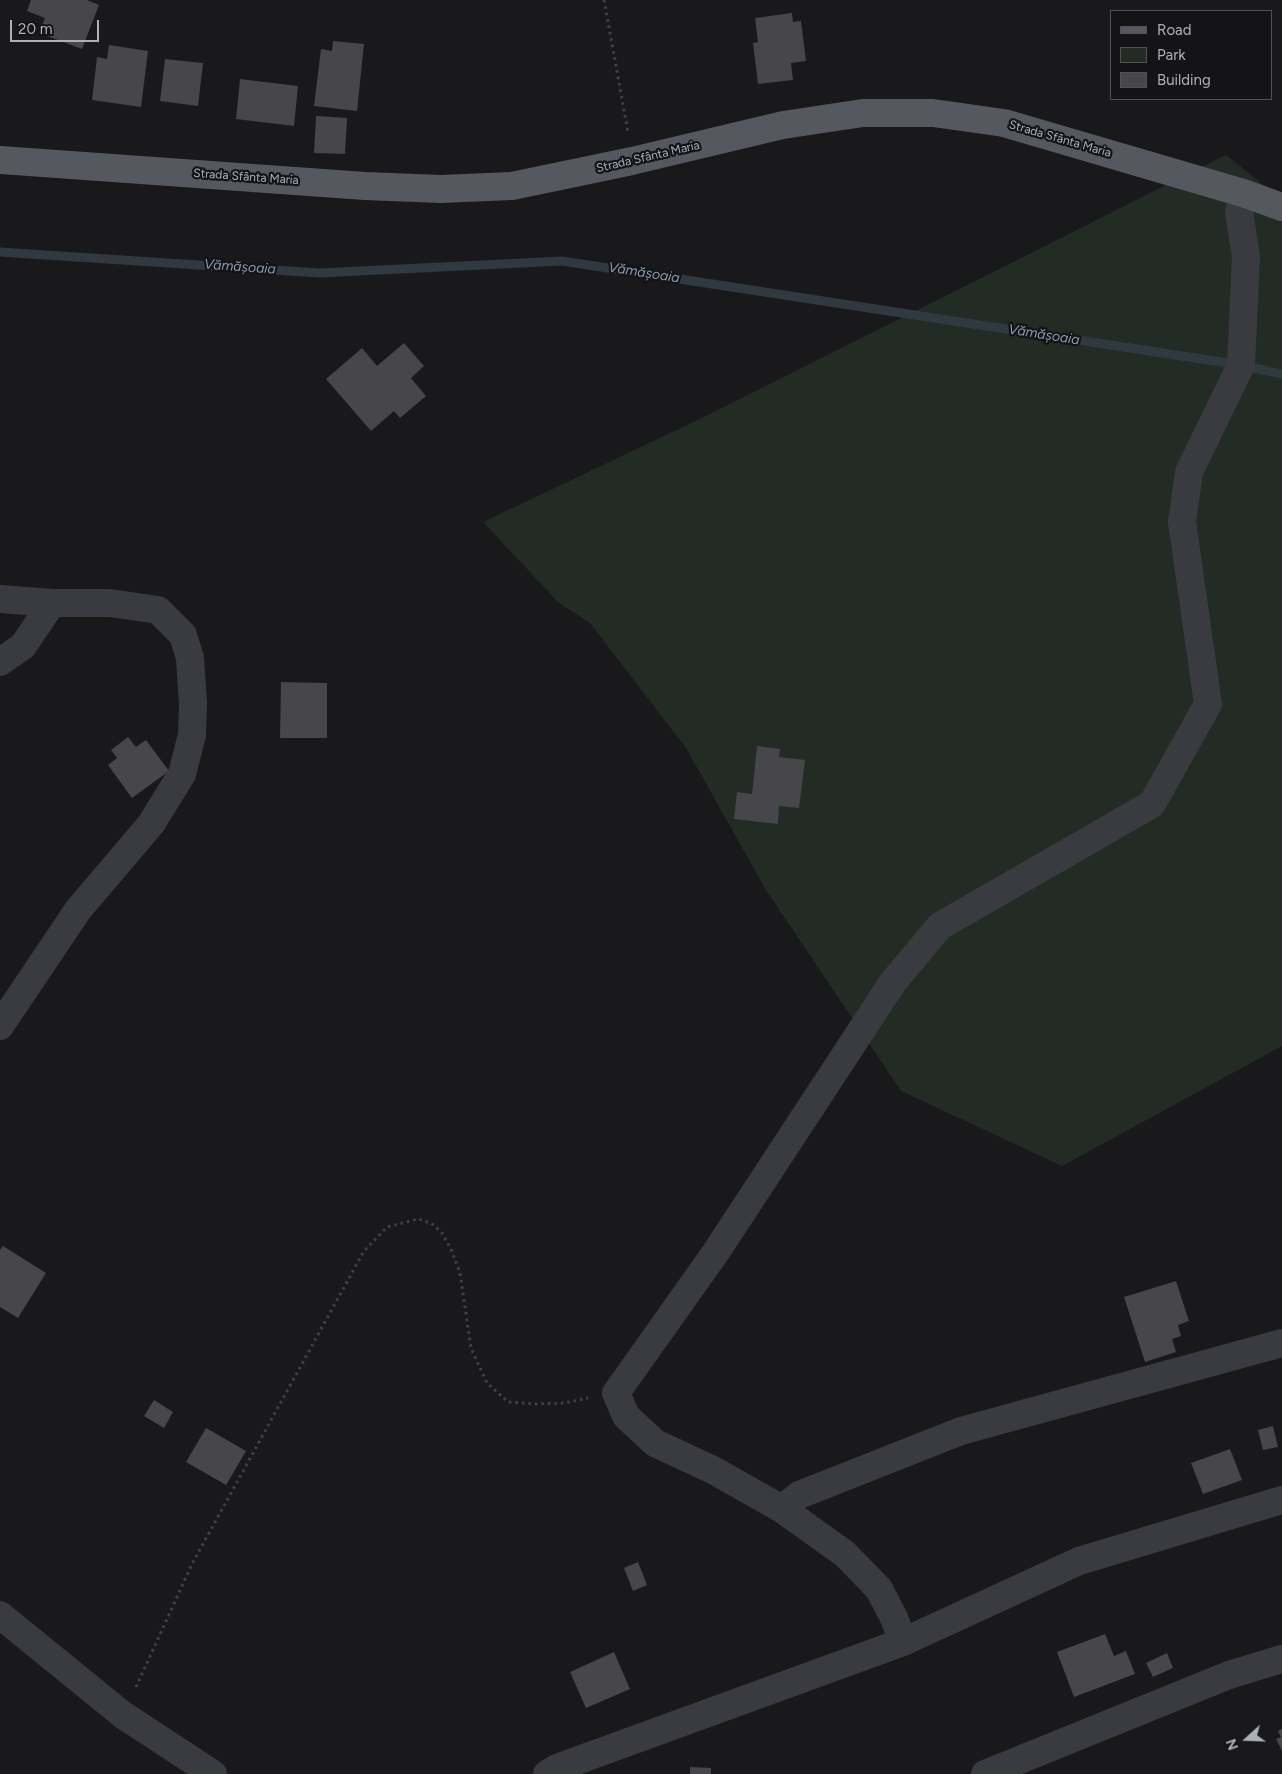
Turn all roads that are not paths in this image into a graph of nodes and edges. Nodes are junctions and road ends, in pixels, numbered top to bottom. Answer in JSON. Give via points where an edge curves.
{"nodes":[{"id":1,"x":0,"y":160,"type":"edge"},
{"id":2,"x":1243,"y":193,"type":"junction"},
{"id":3,"x":1282,"y":207,"type":"edge"},
{"id":4,"x":0,"y":599,"type":"edge"},
{"id":5,"x":52,"y":603,"type":"junction"},
{"id":6,"x":0,"y":662,"type":"edge"},
{"id":7,"x":0,"y":1026,"type":"edge"},
{"id":8,"x":1282,"y":1344,"type":"edge"},
{"id":9,"x":1282,"y":1500,"type":"edge"},
{"id":10,"x":782,"y":1508,"type":"junction"},
{"id":11,"x":0,"y":1615,"type":"edge"},
{"id":12,"x":902,"y":1642,"type":"junction"},
{"id":13,"x":1282,"y":1659,"type":"edge"},
{"id":14,"x":213,"y":1774,"type":"edge"},
{"id":15,"x":546,"y":1774,"type":"edge"},
{"id":16,"x":985,"y":1774,"type":"edge"}],
"edges":[{"from":1,"to":2,"type":"main road","name":"Strada Sfânta Maria","via":[[365,186],[441,189],[512,186],[783,125],[863,113],[933,114],[1004,123]]},
{"from":2,"to":3,"type":"main road","name":"Strada Sfânta Maria"},
{"from":2,"to":10,"type":"street","via":[[1239,212],[1246,257],[1241,364],[1190,472],[1182,522],[1208,704],[1152,804],[940,926],[893,982],[716,1252],[616,1393],[626,1416],[655,1442]]},
{"from":4,"to":5,"type":"street"},
{"from":5,"to":6,"type":"street","via":[[23,646]]},
{"from":5,"to":7,"type":"street","via":[[110,603],[158,610],[183,635],[190,658],[192,735],[182,774],[151,824],[78,910]]},
{"from":8,"to":10,"type":"street","via":[[961,1431],[799,1495]]},
{"from":9,"to":12,"type":"street","via":[[1079,1561]]},
{"from":10,"to":12,"type":"street","via":[[845,1554],[879,1589]]},
{"from":11,"to":14,"type":"street","via":[[123,1715]]},
{"from":12,"to":15,"type":"street"},
{"from":13,"to":16,"type":"street","via":[[1229,1675]]}]}
